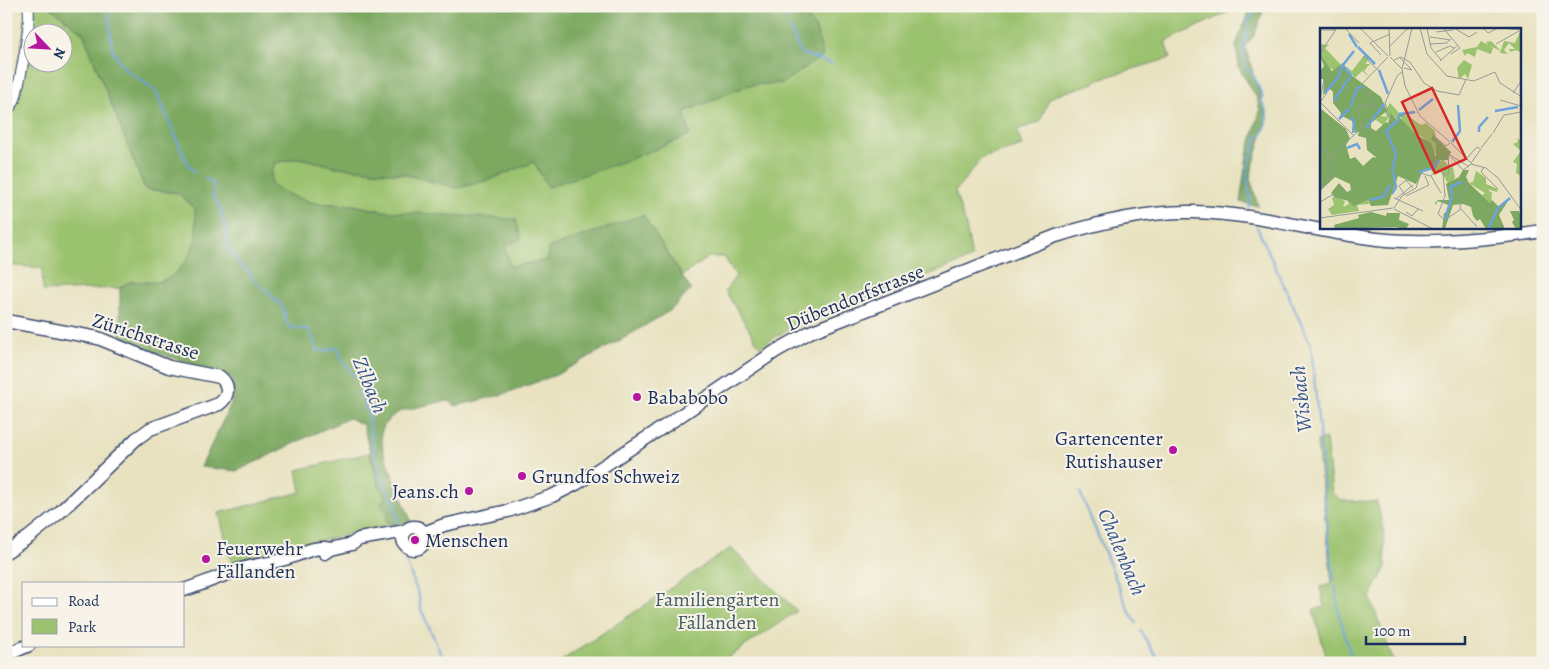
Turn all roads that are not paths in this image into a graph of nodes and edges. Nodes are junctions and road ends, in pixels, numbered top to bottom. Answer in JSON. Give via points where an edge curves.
{"nodes":[{"id":1,"x":28,"y":6,"type":"edge"},
{"id":2,"x":6,"y":112,"type":"edge"},
{"id":3,"x":1543,"y":231,"type":"edge"},
{"id":4,"x":6,"y":321,"type":"edge"},
{"id":5,"x":424,"y":533,"type":"junction"},
{"id":6,"x":405,"y":537,"type":"junction"},
{"id":7,"x":6,"y":552,"type":"edge"},
{"id":8,"x":185,"y":590,"type":"edge"},
{"id":9,"x":26,"y":646,"type":"edge"},
{"id":10,"x":6,"y":654,"type":"edge"}],
"edges":[{"from":1,"to":2,"type":"street","via":[[29,28],[15,99]]},
{"from":3,"to":5,"type":"main road","name":"Dübendorfstrasse","via":[[1431,241],[1377,239],[1248,217],[1194,212],[1170,212],[1107,222],[1056,236],[810,332],[776,351],[589,476],[552,496]]},
{"from":4,"to":7,"type":"main road","name":"Zürichstrasse","via":[[106,340],[169,367],[216,376],[222,379],[227,389],[224,400],[219,404],[150,430],[136,439],[60,512]]},
{"from":5,"to":6,"type":"main road","name":"Dübendorfstrasse","via":[[416,527]]},
{"from":5,"to":6,"type":"main road","name":"Dübendorfstrasse","via":[[425,542],[419,548],[410,549]]},
{"from":6,"to":8,"type":"main road","name":"Dübendorfstrasse","via":[[370,536],[299,559],[291,557],[243,568]]},
{"from":9,"to":10,"type":"main road"}]}
